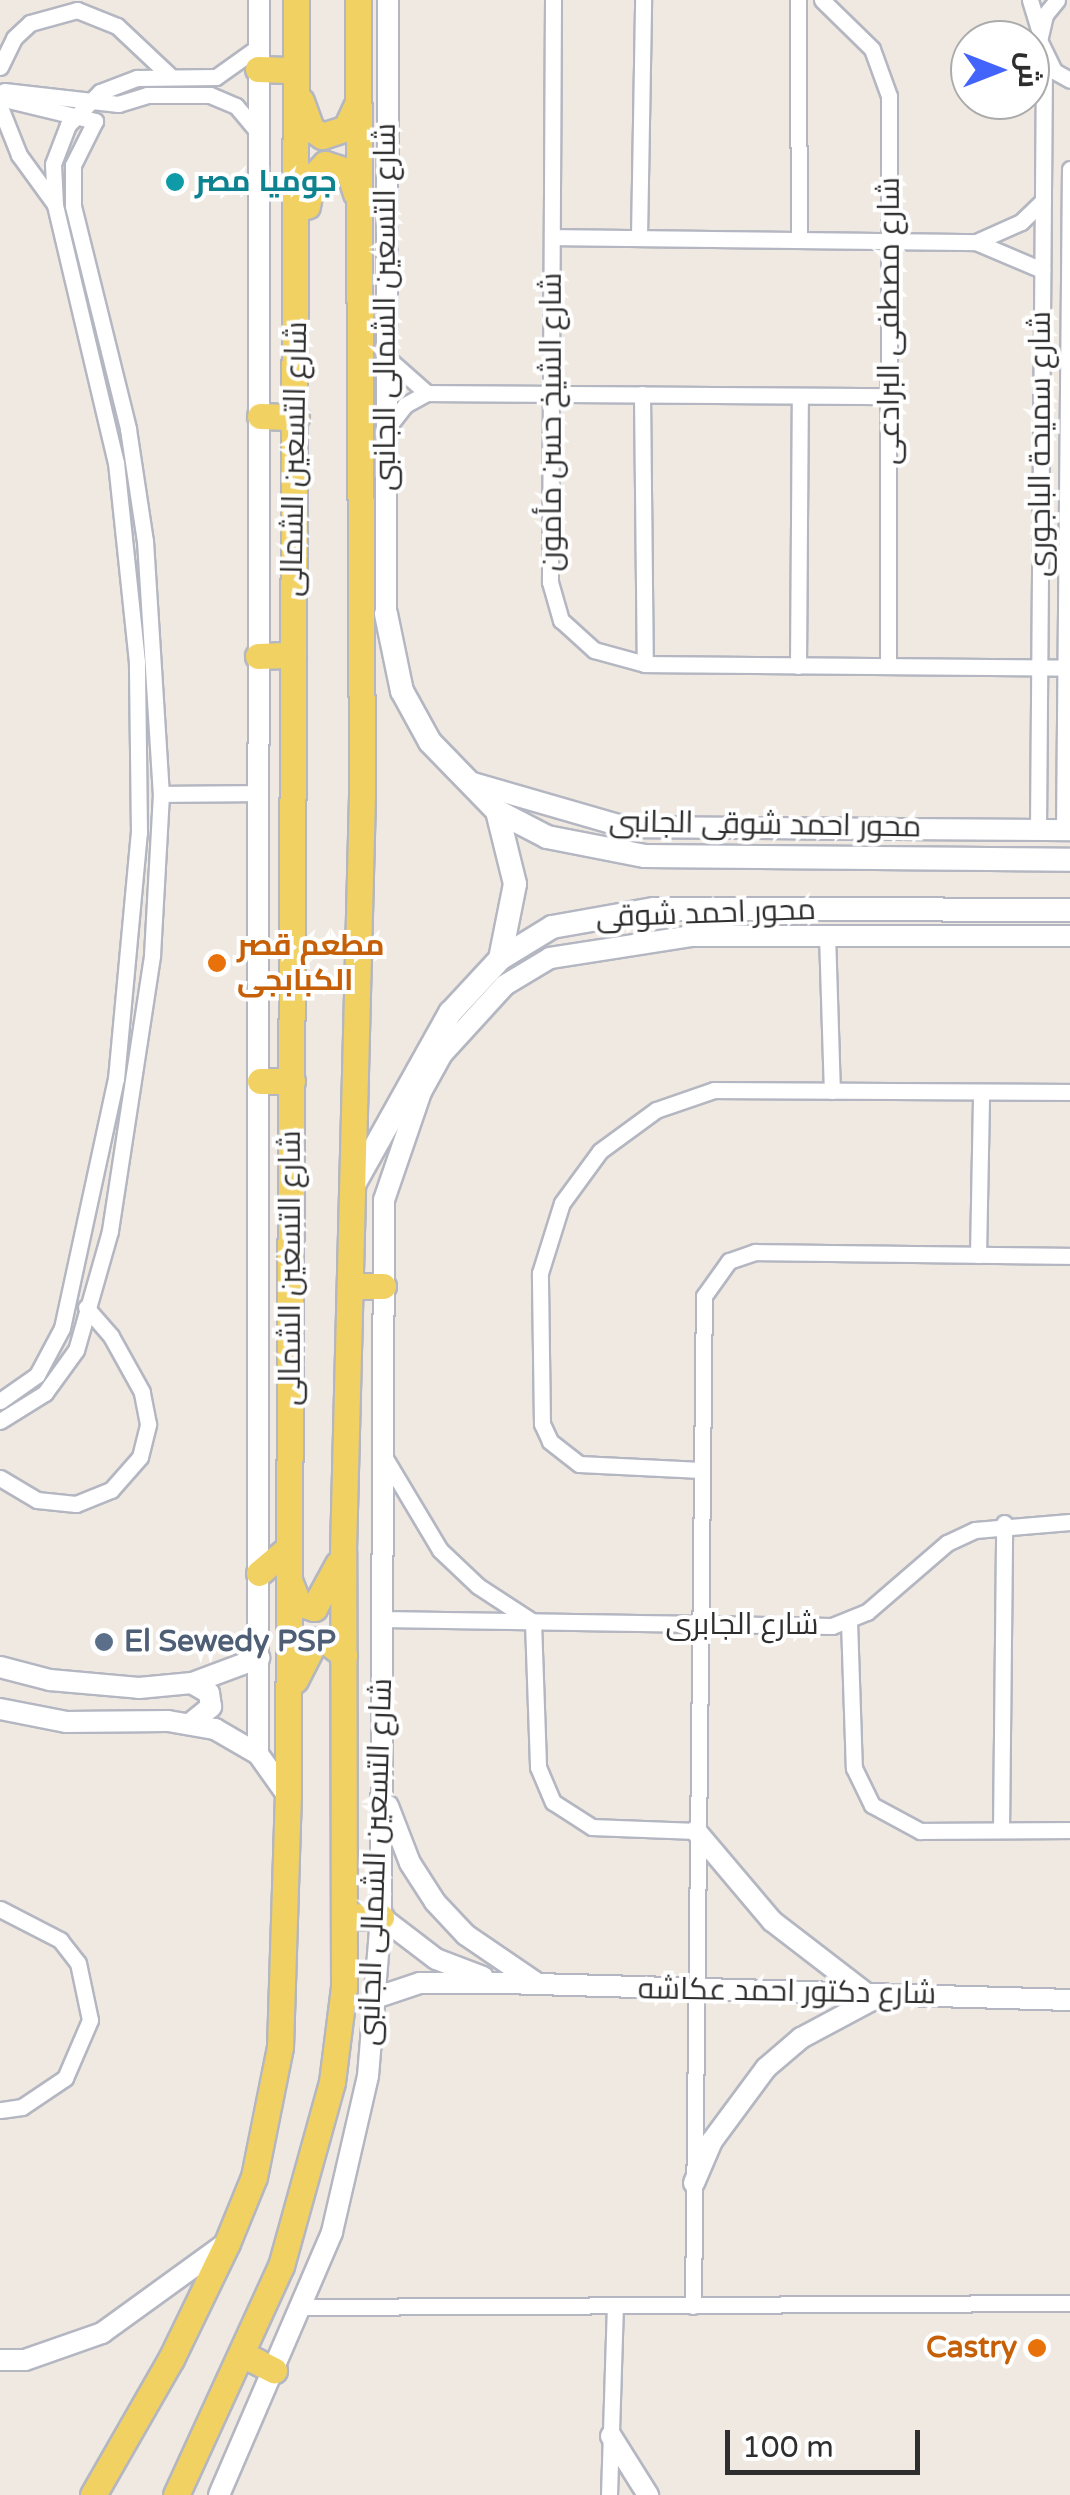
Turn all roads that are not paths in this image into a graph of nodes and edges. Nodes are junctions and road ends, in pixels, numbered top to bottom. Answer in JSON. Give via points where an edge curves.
{"nodes":[{"id":1,"x":260,"y":0,"type":"edge"},
{"id":2,"x":296,"y":0,"type":"edge"},
{"id":3,"x":358,"y":0,"type":"edge"},
{"id":4,"x":388,"y":0,"type":"edge"},
{"id":5,"x":553,"y":0,"type":"edge"},
{"id":6,"x":643,"y":0,"type":"edge"},
{"id":7,"x":798,"y":0,"type":"edge"},
{"id":8,"x":822,"y":0,"type":"edge"},
{"id":9,"x":258,"y":58,"type":"junction"},
{"id":10,"x":1050,"y":63,"type":"edge"},
{"id":11,"x":0,"y":67,"type":"edge"},
{"id":12,"x":296,"y":70,"type":"junction"},
{"id":13,"x":174,"y":78,"type":"junction"},
{"id":14,"x":1070,"y":80,"type":"edge"},
{"id":15,"x":210,"y":87,"type":"junction"},
{"id":16,"x":0,"y":90,"type":"edge"},
{"id":17,"x":0,"y":98,"type":"edge"},
{"id":18,"x":0,"y":107,"type":"edge"},
{"id":19,"x":356,"y":107,"type":"junction"},
{"id":20,"x":1044,"y":120,"type":"edge"},
{"id":21,"x":258,"y":132,"type":"junction"},
{"id":22,"x":1070,"y":170,"type":"edge"},
{"id":23,"x":356,"y":193,"type":"junction"},
{"id":24,"x":1043,"y":201,"type":"junction"},
{"id":25,"x":56,"y":206,"type":"junction"},
{"id":26,"x":553,"y":237,"type":"junction"},
{"id":27,"x":640,"y":237,"type":"junction"},
{"id":28,"x":800,"y":237,"type":"junction"},
{"id":29,"x":890,"y":239,"type":"junction"},
{"id":30,"x":976,"y":242,"type":"junction"},
{"id":31,"x":297,"y":261,"type":"junction"},
{"id":32,"x":1042,"y":270,"type":"junction"},
{"id":33,"x":106,"y":324,"type":"junction"},
{"id":34,"x":89,"y":328,"type":"junction"},
{"id":35,"x":385,"y":356,"type":"junction"},
{"id":36,"x":427,"y":393,"type":"junction"},
{"id":37,"x":552,"y":394,"type":"junction"},
{"id":38,"x":642,"y":394,"type":"junction"},
{"id":39,"x":800,"y":396,"type":"junction"},
{"id":40,"x":890,"y":396,"type":"junction"},
{"id":41,"x":260,"y":416,"type":"junction"},
{"id":42,"x":296,"y":417,"type":"junction"},
{"id":43,"x":385,"y":434,"type":"junction"},
{"id":44,"x":374,"y":614,"type":"junction"},
{"id":45,"x":258,"y":656,"type":"junction"},
{"id":46,"x":293,"y":656,"type":"junction"},
{"id":47,"x":155,"y":660,"type":"junction"},
{"id":48,"x":137,"y":662,"type":"junction"},
{"id":49,"x":645,"y":664,"type":"junction"},
{"id":50,"x":798,"y":666,"type":"junction"},
{"id":51,"x":888,"y":666,"type":"junction"},
{"id":52,"x":1039,"y":668,"type":"junction"},
{"id":53,"x":1067,"y":668,"type":"edge"},
{"id":54,"x":466,"y":781,"type":"junction"},
{"id":55,"x":260,"y":793,"type":"junction"},
{"id":56,"x":160,"y":794,"type":"junction"},
{"id":57,"x":497,"y":811,"type":"junction"},
{"id":58,"x":1038,"y":830,"type":"junction"},
{"id":59,"x":1067,"y":830,"type":"edge"},
{"id":60,"x":1070,"y":860,"type":"edge"},
{"id":61,"x":1070,"y":910,"type":"edge"},
{"id":62,"x":826,"y":934,"type":"junction"},
{"id":63,"x":1070,"y":936,"type":"edge"},
{"id":64,"x":500,"y":959,"type":"junction"},
{"id":65,"x":260,"y":1080,"type":"junction"},
{"id":66,"x":292,"y":1081,"type":"junction"},
{"id":67,"x":832,"y":1091,"type":"junction"},
{"id":68,"x":981,"y":1092,"type":"junction"},
{"id":69,"x":1070,"y":1092,"type":"edge"},
{"id":70,"x":356,"y":1180,"type":"junction"},
{"id":71,"x":978,"y":1254,"type":"junction"},
{"id":72,"x":1070,"y":1256,"type":"edge"},
{"id":73,"x":353,"y":1286,"type":"junction"},
{"id":74,"x":383,"y":1286,"type":"junction"},
{"id":75,"x":69,"y":1300,"type":"junction"},
{"id":76,"x":88,"y":1308,"type":"junction"},
{"id":77,"x":0,"y":1401,"type":"edge"},
{"id":78,"x":0,"y":1420,"type":"edge"},
{"id":79,"x":382,"y":1451,"type":"junction"},
{"id":80,"x":701,"y":1470,"type":"junction"},
{"id":81,"x":0,"y":1478,"type":"edge"},
{"id":82,"x":1070,"y":1522,"type":"edge"},
{"id":83,"x":1004,"y":1523,"type":"junction"},
{"id":84,"x":289,"y":1548,"type":"junction"},
{"id":85,"x":344,"y":1551,"type":"junction"},
{"id":86,"x":259,"y":1574,"type":"junction"},
{"id":87,"x":289,"y":1580,"type":"junction"},
{"id":88,"x":381,"y":1619,"type":"junction"},
{"id":89,"x":532,"y":1622,"type":"junction"},
{"id":90,"x":849,"y":1622,"type":"junction"},
{"id":91,"x":699,"y":1625,"type":"junction"},
{"id":92,"x":344,"y":1655,"type":"junction"},
{"id":93,"x":259,"y":1658,"type":"junction"},
{"id":94,"x":0,"y":1667,"type":"edge"},
{"id":95,"x":192,"y":1683,"type":"junction"},
{"id":96,"x":289,"y":1700,"type":"junction"},
{"id":97,"x":0,"y":1709,"type":"edge"},
{"id":98,"x":192,"y":1723,"type":"junction"},
{"id":99,"x":258,"y":1754,"type":"junction"},
{"id":100,"x":381,"y":1781,"type":"junction"},
{"id":101,"x":288,"y":1796,"type":"junction"},
{"id":102,"x":1001,"y":1830,"type":"junction"},
{"id":103,"x":1070,"y":1830,"type":"edge"},
{"id":104,"x":696,"y":1831,"type":"junction"},
{"id":105,"x":0,"y":1909,"type":"edge"},
{"id":106,"x":346,"y":1916,"type":"junction"},
{"id":107,"x":381,"y":1916,"type":"junction"},
{"id":108,"x":504,"y":1982,"type":"junction"},
{"id":109,"x":541,"y":1985,"type":"junction"},
{"id":110,"x":694,"y":1990,"type":"junction"},
{"id":111,"x":875,"y":1995,"type":"junction"},
{"id":112,"x":378,"y":1997,"type":"junction"},
{"id":113,"x":1070,"y":2000,"type":"edge"},
{"id":114,"x":0,"y":2110,"type":"edge"},
{"id":115,"x":694,"y":2183,"type":"junction"},
{"id":116,"x":227,"y":2243,"type":"junction"},
{"id":117,"x":1070,"y":2303,"type":"edge"},
{"id":118,"x":615,"y":2306,"type":"junction"},
{"id":119,"x":693,"y":2306,"type":"junction"},
{"id":120,"x":304,"y":2307,"type":"junction"},
{"id":121,"x":242,"y":2354,"type":"junction"},
{"id":122,"x":0,"y":2360,"type":"edge"},
{"id":123,"x":274,"y":2370,"type":"junction"},
{"id":124,"x":611,"y":2436,"type":"junction"},
{"id":125,"x":93,"y":2495,"type":"edge"},
{"id":126,"x":176,"y":2495,"type":"edge"},
{"id":127,"x":219,"y":2495,"type":"edge"},
{"id":128,"x":609,"y":2495,"type":"edge"},
{"id":129,"x":648,"y":2495,"type":"edge"}],
"edges":[{"from":1,"to":9,"type":"street"},
{"from":2,"to":12,"type":"main road","name":"شارع التسعين الشمالى"},
{"from":3,"to":19,"type":"main road","name":"شارع التسعين الشمالى"},
{"from":4,"to":35,"type":"street","name":"شارع التسعين الشمالى الجانبى"},
{"from":5,"to":26,"type":"street","name":"شارع الشيخ حسن مأمون"},
{"from":6,"to":27,"type":"street"},
{"from":7,"to":28,"type":"street"},
{"from":8,"to":29,"type":"street","name":"شارع مصطفى البرادعى","via":[[857,30],[883,72],[891,122]]},
{"from":9,"to":12,"type":"main road"},
{"from":9,"to":15,"type":"street"},
{"from":9,"to":21,"type":"street"},
{"from":10,"to":14,"type":"street"},
{"from":11,"to":13,"type":"street","via":[[30,22],[76,10],[116,26]]},
{"from":12,"to":19,"type":"main road","via":[[305,117],[322,136],[346,128]]},
{"from":12,"to":31,"type":"main road","name":"شارع التسعين الشمالى"},
{"from":13,"to":15,"type":"street"},
{"from":13,"to":25,"type":"street","via":[[124,81],[82,107],[56,155]]},
{"from":15,"to":16,"type":"street","via":[[118,104]]},
{"from":15,"to":21,"type":"street"},
{"from":17,"to":33,"type":"street","via":[[95,121],[76,154],[72,188]]},
{"from":18,"to":25,"type":"street","via":[[19,155]]},
{"from":19,"to":23,"type":"main road","name":"شارع التسعين الشمالى"},
{"from":20,"to":24,"type":"street","name":"شارع سميحة الباجورى"},
{"from":21,"to":41,"type":"street"},
{"from":22,"to":53,"type":"street","name":"شارع سميحة الباجورى"},
{"from":23,"to":31,"type":"main road","via":[[341,167],[318,168]]},
{"from":23,"to":44,"type":"main road","name":"شارع التسعين الشمالى"},
{"from":24,"to":30,"type":"street","via":[[1021,222]]},
{"from":24,"to":32,"type":"street","name":"شارع سميحة الباجورى"},
{"from":25,"to":34,"type":"street"},
{"from":26,"to":27,"type":"street"},
{"from":26,"to":37,"type":"street","name":"شارع الشيخ حسن مأمون"},
{"from":27,"to":28,"type":"street"},
{"from":28,"to":29,"type":"street"},
{"from":29,"to":30,"type":"street"},
{"from":29,"to":40,"type":"street","name":"شارع مصطفى البرادعى"},
{"from":30,"to":32,"type":"street"},
{"from":31,"to":42,"type":"main road","name":"شارع التسعين الشمالى"},
{"from":32,"to":52,"type":"street","name":"شارع سميحة الباجورى"},
{"from":33,"to":34,"type":"street"},
{"from":33,"to":47,"type":"street","via":[[145,542]]},
{"from":34,"to":48,"type":"street","via":[[116,463]]},
{"from":35,"to":36,"type":"street"},
{"from":35,"to":43,"type":"street","name":"شارع التسعين الشمالى الجانبى"},
{"from":36,"to":37,"type":"street"},
{"from":36,"to":43,"type":"street","via":[[398,411]]},
{"from":37,"to":38,"type":"street"},
{"from":37,"to":49,"type":"street","name":"شارع الشيخ حسن مأمون","via":[[552,599],[576,638]]},
{"from":38,"to":39,"type":"street"},
{"from":38,"to":49,"type":"street"},
{"from":39,"to":40,"type":"street"},
{"from":39,"to":50,"type":"street"},
{"from":40,"to":51,"type":"street","name":"شارع مصطفى البرادعى"},
{"from":41,"to":42,"type":"main road"},
{"from":41,"to":45,"type":"street"},
{"from":42,"to":46,"type":"main road","name":"شارع التسعين الشمالى"},
{"from":43,"to":44,"type":"street","name":"شارع التسعين الشمالى الجانبى"},
{"from":44,"to":54,"type":"main road","name":"محور احمد شوقى","via":[[402,691],[430,742]]},
{"from":44,"to":70,"type":"main road","name":"شارع التسعين الشمالى"},
{"from":45,"to":46,"type":"main road"},
{"from":45,"to":55,"type":"street"},
{"from":46,"to":66,"type":"main road","name":"شارع التسعين الشمالى"},
{"from":47,"to":48,"type":"street"},
{"from":47,"to":56,"type":"street"},
{"from":48,"to":75,"type":"street","via":[[139,815],[131,954],[116,1079]]},
{"from":49,"to":50,"type":"street","name":"شارع الشيخ حسن مأمون"},
{"from":50,"to":51,"type":"street","name":"شارع الشيخ حسن مأمون"},
{"from":51,"to":52,"type":"street","name":"شارع الشيخ حسن مأمون"},
{"from":52,"to":53,"type":"street","name":"شارع الشيخ حسن مأمون"},
{"from":52,"to":58,"type":"street","name":"شارع سميحة الباجورى"},
{"from":53,"to":59,"type":"street","name":"شارع سميحة الباجورى"},
{"from":54,"to":57,"type":"main road","name":"محور احمد شوقى"},
{"from":54,"to":58,"type":"street","name":"محور احمد شوقى الجانبى","via":[[625,827]]},
{"from":55,"to":56,"type":"street"},
{"from":55,"to":65,"type":"street"},
{"from":56,"to":76,"type":"street","via":[[136,1082]]},
{"from":57,"to":60,"type":"main road","name":"محور احمد شوقى","via":[[548,837],[645,856]]},
{"from":57,"to":64,"type":"main road","via":[[515,884]]},
{"from":58,"to":59,"type":"street","name":"محور احمد شوقى الجانبى"},
{"from":61,"to":64,"type":"main road","name":"محور احمد شوقى","via":[[620,911],[552,927]]},
{"from":62,"to":63,"type":"street"},
{"from":62,"to":67,"type":"street"},
{"from":62,"to":74,"type":"street","name":"شارع التسعين الشمالى الجانبى","via":[[640,940],[550,958],[505,985],[442,1054],[402,1138],[384,1200]]},
{"from":64,"to":70,"type":"main road","name":"محور احمد شوقى","via":[[421,1056]]},
{"from":65,"to":66,"type":"main road"},
{"from":65,"to":86,"type":"street"},
{"from":66,"to":84,"type":"main road","name":"شارع التسعين الشمالى"},
{"from":67,"to":68,"type":"street"},
{"from":67,"to":80,"type":"street","via":[[714,1090],[656,1110],[600,1151],[575,1181],[548,1237],[540,1272],[540,1386],[550,1441],[579,1464],[598,1468]]},
{"from":68,"to":69,"type":"street"},
{"from":68,"to":71,"type":"street"},
{"from":70,"to":73,"type":"main road","name":"شارع التسعين الشمالى"},
{"from":71,"to":72,"type":"street"},
{"from":71,"to":80,"type":"street","via":[[755,1252],[728,1262],[704,1296]]},
{"from":73,"to":74,"type":"main road"},
{"from":73,"to":85,"type":"main road","name":"شارع التسعين الشمالى"},
{"from":74,"to":79,"type":"street","name":"شارع التسعين الشمالى الجانبى"},
{"from":75,"to":76,"type":"street"},
{"from":75,"to":77,"type":"street","via":[[52,1353],[37,1375]]},
{"from":76,"to":78,"type":"street","via":[[63,1373],[34,1402]]},
{"from":76,"to":81,"type":"street","via":[[142,1392],[148,1424],[140,1457],[112,1490],[76,1504],[38,1500]]},
{"from":79,"to":88,"type":"street","name":"شارع التسعين الشمالى الجانبى"},
{"from":79,"to":89,"type":"street","via":[[440,1550]]},
{"from":80,"to":91,"type":"street"},
{"from":82,"to":83,"type":"street","name":"شارع الجابرى"},
{"from":83,"to":90,"type":"street","name":"شارع الجابرى","via":[[947,1543]]},
{"from":83,"to":102,"type":"street"},
{"from":84,"to":86,"type":"main road"},
{"from":84,"to":87,"type":"main road","name":"شارع التسعين الشمالى"},
{"from":85,"to":87,"type":"main road","via":[[320,1606],[298,1603]]},
{"from":85,"to":92,"type":"main road","name":"شارع التسعين الشمالى"},
{"from":86,"to":93,"type":"street"},
{"from":87,"to":96,"type":"main road","name":"شارع التسعين الشمالى"},
{"from":88,"to":89,"type":"street","name":"شارع الجابرى"},
{"from":88,"to":100,"type":"street","name":"شارع التسعين الشمالى الجانبى"},
{"from":89,"to":91,"type":"street","name":"شارع الجابرى"},
{"from":89,"to":104,"type":"street","via":[[538,1767],[552,1802],[592,1827]]},
{"from":90,"to":91,"type":"street","name":"شارع الجابرى"},
{"from":90,"to":102,"type":"street","via":[[854,1768],[872,1805],[920,1831]]},
{"from":91,"to":104,"type":"street"},
{"from":92,"to":96,"type":"main road","via":[[326,1640],[314,1640]]},
{"from":92,"to":106,"type":"main road","name":"شارع التسعين الشمالى"},
{"from":93,"to":95,"type":"street"},
{"from":93,"to":99,"type":"street"},
{"from":94,"to":95,"type":"street","via":[[50,1680],[121,1686]]},
{"from":95,"to":98,"type":"street","via":[[209,1693],[211,1707]]},
{"from":96,"to":101,"type":"main road","name":"شارع التسعين الشمالى"},
{"from":97,"to":98,"type":"street","via":[[66,1722]]},
{"from":98,"to":99,"type":"street"},
{"from":99,"to":101,"type":"street"},
{"from":100,"to":107,"type":"street","name":"شارع التسعين الشمالى الجانبى"},
{"from":100,"to":109,"type":"street","via":[[410,1864],[435,1902],[466,1935]]},
{"from":101,"to":116,"type":"main road","name":"شارع التسعين الشمالى","via":[[280,2047],[254,2177]]},
{"from":102,"to":103,"type":"street"},
{"from":104,"to":110,"type":"street"},
{"from":104,"to":111,"type":"street","via":[[772,1921]]},
{"from":105,"to":114,"type":"street","via":[[60,1940],[83,1977],[90,2020],[65,2078],[48,2094]]},
{"from":106,"to":107,"type":"main road"},
{"from":106,"to":121,"type":"main road","name":"شارع التسعين الشمالى","via":[[332,2082],[310,2176],[281,2266]]},
{"from":107,"to":108,"type":"street","name":"شارع دكتور احمد عكاشه","via":[[436,1959]]},
{"from":107,"to":112,"type":"street","name":"شارع التسعين الشمالى الجانبى"},
{"from":108,"to":109,"type":"street","name":"شارع دكتور احمد عكاشه"},
{"from":108,"to":112,"type":"street","name":"شارع دكتور احمد عكاشه","via":[[420,1983]]},
{"from":109,"to":110,"type":"street","name":"شارع دكتور احمد عكاشه"},
{"from":110,"to":111,"type":"street","name":"شارع دكتور احمد عكاشه"},
{"from":110,"to":115,"type":"street"},
{"from":111,"to":113,"type":"street","name":"شارع دكتور احمد عكاشه"},
{"from":111,"to":115,"type":"street","via":[[810,2032],[766,2068],[728,2115]]},
{"from":112,"to":120,"type":"street","name":"شارع التسعين الشمالى الجانبى","via":[[345,2184]]},
{"from":115,"to":119,"type":"street"},
{"from":116,"to":122,"type":"street","via":[[102,2333],[44,2355]]},
{"from":116,"to":125,"type":"main road","name":"شارع التسعين الشمالى","via":[[171,2359]]},
{"from":117,"to":119,"type":"street"},
{"from":118,"to":119,"type":"street"},
{"from":118,"to":120,"type":"street"},
{"from":118,"to":124,"type":"street"},
{"from":120,"to":123,"type":"street","name":"شارع التسعين الشمالى الجانبى"},
{"from":121,"to":123,"type":"main road"},
{"from":121,"to":126,"type":"main road","name":"شارع التسعين الشمالى"},
{"from":123,"to":127,"type":"street","name":"شارع التسعين الشمالى الجانبى"},
{"from":124,"to":128,"type":"street"},
{"from":124,"to":129,"type":"street"}]}
